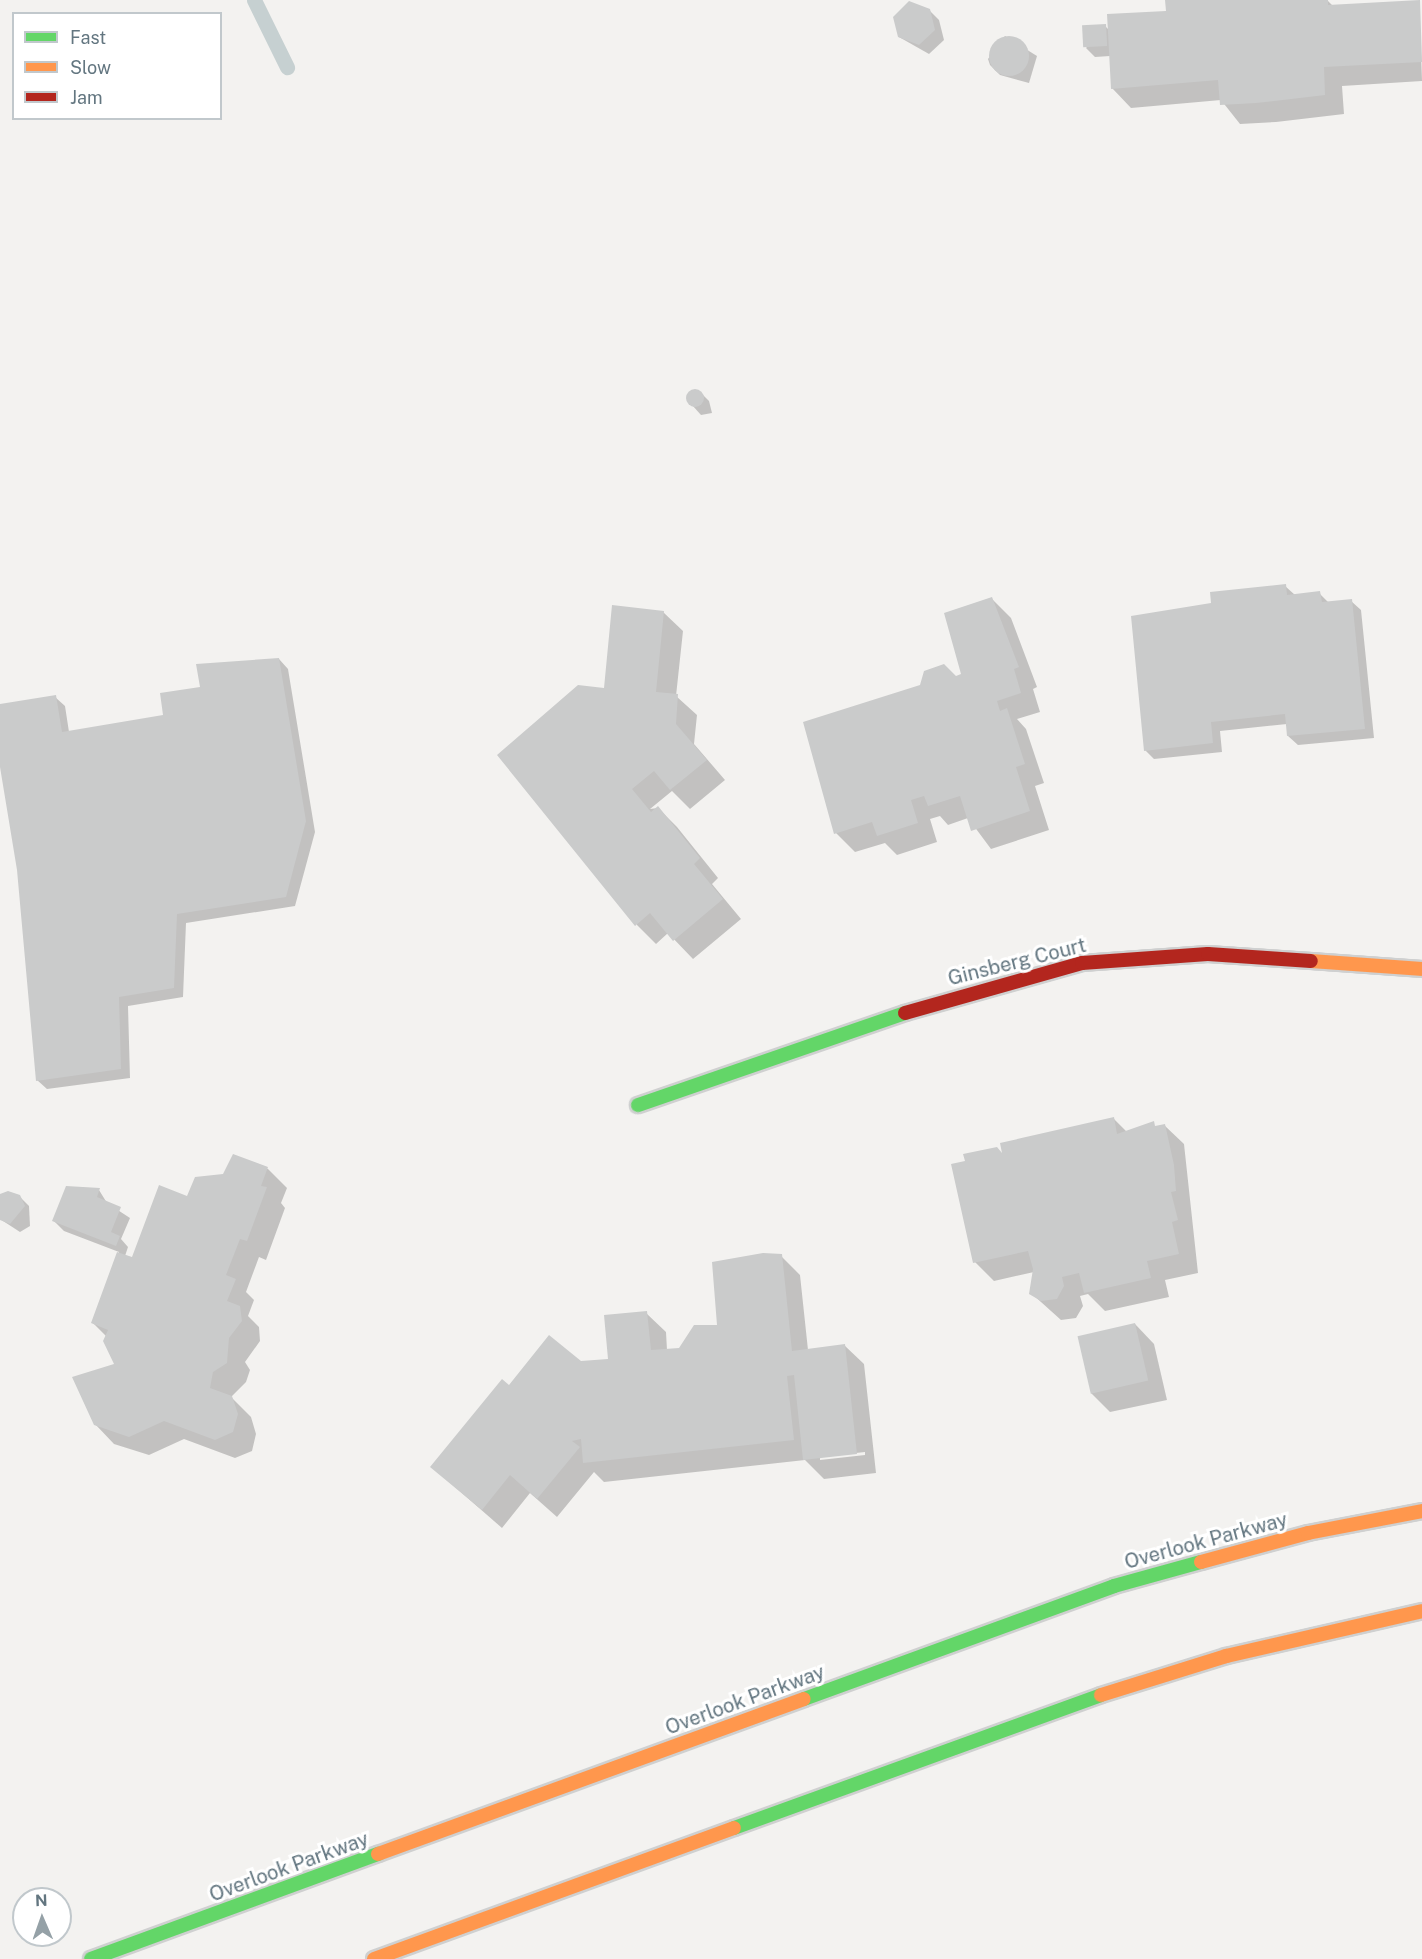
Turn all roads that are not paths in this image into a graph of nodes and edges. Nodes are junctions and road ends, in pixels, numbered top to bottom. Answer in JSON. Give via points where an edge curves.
{"nodes":[{"id":1,"x":1422,"y":969,"type":"edge"},
{"id":2,"x":638,"y":1105,"type":"dead end"},
{"id":3,"x":1422,"y":1511,"type":"edge"},
{"id":4,"x":1422,"y":1611,"type":"edge"},
{"id":5,"x":91,"y":1959,"type":"edge"},
{"id":6,"x":374,"y":1959,"type":"edge"}],
"edges":[{"from":1,"to":2,"type":"street","name":"Ginsberg Court","via":[[1208,954],[1082,963],[976,990]]},
{"from":3,"to":5,"type":"street","name":"Overlook Parkway","via":[[1308,1533],[1114,1586]]},
{"from":4,"to":6,"type":"street","via":[[1226,1656],[1087,1699]]}]}
